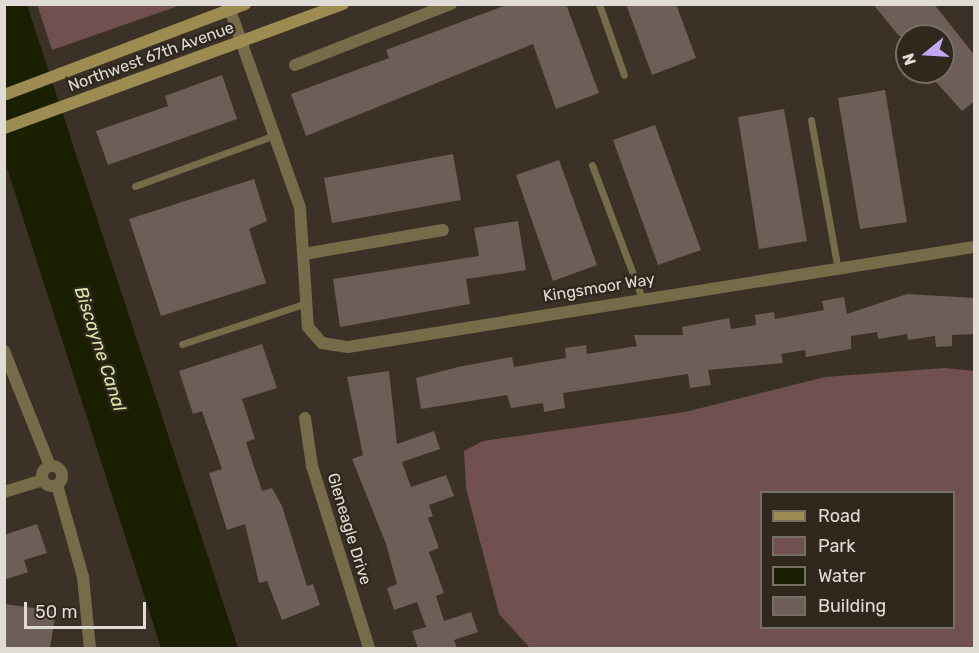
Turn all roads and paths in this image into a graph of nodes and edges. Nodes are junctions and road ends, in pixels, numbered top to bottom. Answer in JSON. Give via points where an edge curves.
{"nodes":[{"id":1,"x":245,"y":4,"type":"edge"},
{"id":2,"x":343,"y":4,"type":"edge"},
{"id":3,"x":451,"y":4,"type":"edge"},
{"id":4,"x":599,"y":4,"type":"edge"},
{"id":5,"x":230,"y":10,"type":"junction"},
{"id":6,"x":241,"y":42,"type":"junction"},
{"id":7,"x":295,"y":65,"type":"dead end"},
{"id":8,"x":624,"y":75,"type":"dead end"},
{"id":9,"x":4,"y":95,"type":"edge"},
{"id":10,"x":811,"y":120,"type":"dead end"},
{"id":11,"x":4,"y":128,"type":"edge"},
{"id":12,"x":275,"y":135,"type":"junction"},
{"id":13,"x":592,"y":165,"type":"dead end"},
{"id":14,"x":135,"y":186,"type":"dead end"},
{"id":15,"x":443,"y":230,"type":"dead end"},
{"id":16,"x":975,"y":247,"type":"edge"},
{"id":17,"x":304,"y":254,"type":"junction"},
{"id":18,"x":837,"y":265,"type":"junction"},
{"id":19,"x":642,"y":298,"type":"junction"},
{"id":20,"x":307,"y":303,"type":"junction"},
{"id":21,"x":182,"y":344,"type":"dead end"},
{"id":22,"x":4,"y":351,"type":"edge"},
{"id":23,"x":305,"y":418,"type":"dead end"},
{"id":24,"x":50,"y":466,"type":"junction"},
{"id":25,"x":43,"y":480,"type":"junction"},
{"id":26,"x":57,"y":485,"type":"junction"},
{"id":27,"x":4,"y":492,"type":"edge"},
{"id":28,"x":90,"y":648,"type":"edge"},
{"id":29,"x":369,"y":648,"type":"edge"}],
"edges":[{"from":1,"to":5,"type":"main road","name":"Northwest 67th Avenue"},
{"from":2,"to":6,"type":"main road","name":"Northwest 67th Avenue"},
{"from":3,"to":7,"type":"street"},
{"from":4,"to":8,"type":"lane"},
{"from":5,"to":6,"type":"street","name":"Kingsmoor Way"},
{"from":5,"to":9,"type":"main road","name":"Northwest 67th Avenue"},
{"from":6,"to":11,"type":"main road","name":"Northwest 67th Avenue"},
{"from":6,"to":12,"type":"street","name":"Kingsmoor Way"},
{"from":10,"to":18,"type":"lane"},
{"from":12,"to":14,"type":"lane"},
{"from":12,"to":17,"type":"street","name":"Kingsmoor Way","via":[[300,208]]},
{"from":13,"to":19,"type":"lane"},
{"from":15,"to":17,"type":"street"},
{"from":16,"to":18,"type":"street","name":"Kingsmoor Way"},
{"from":17,"to":20,"type":"street","name":"Kingsmoor Way"},
{"from":18,"to":19,"type":"street","name":"Kingsmoor Way"},
{"from":19,"to":20,"type":"street","name":"Kingsmoor Way","via":[[348,347],[322,343],[308,327]]},
{"from":20,"to":21,"type":"lane"},
{"from":22,"to":24,"type":"street"},
{"from":23,"to":29,"type":"street","name":"Gleneagle Drive","via":[[312,466]]},
{"from":24,"to":25,"type":"street"},
{"from":24,"to":26,"type":"street","via":[[61,471]]},
{"from":25,"to":26,"type":"street"},
{"from":25,"to":27,"type":"street"},
{"from":26,"to":28,"type":"street","via":[[83,577]]}]}
